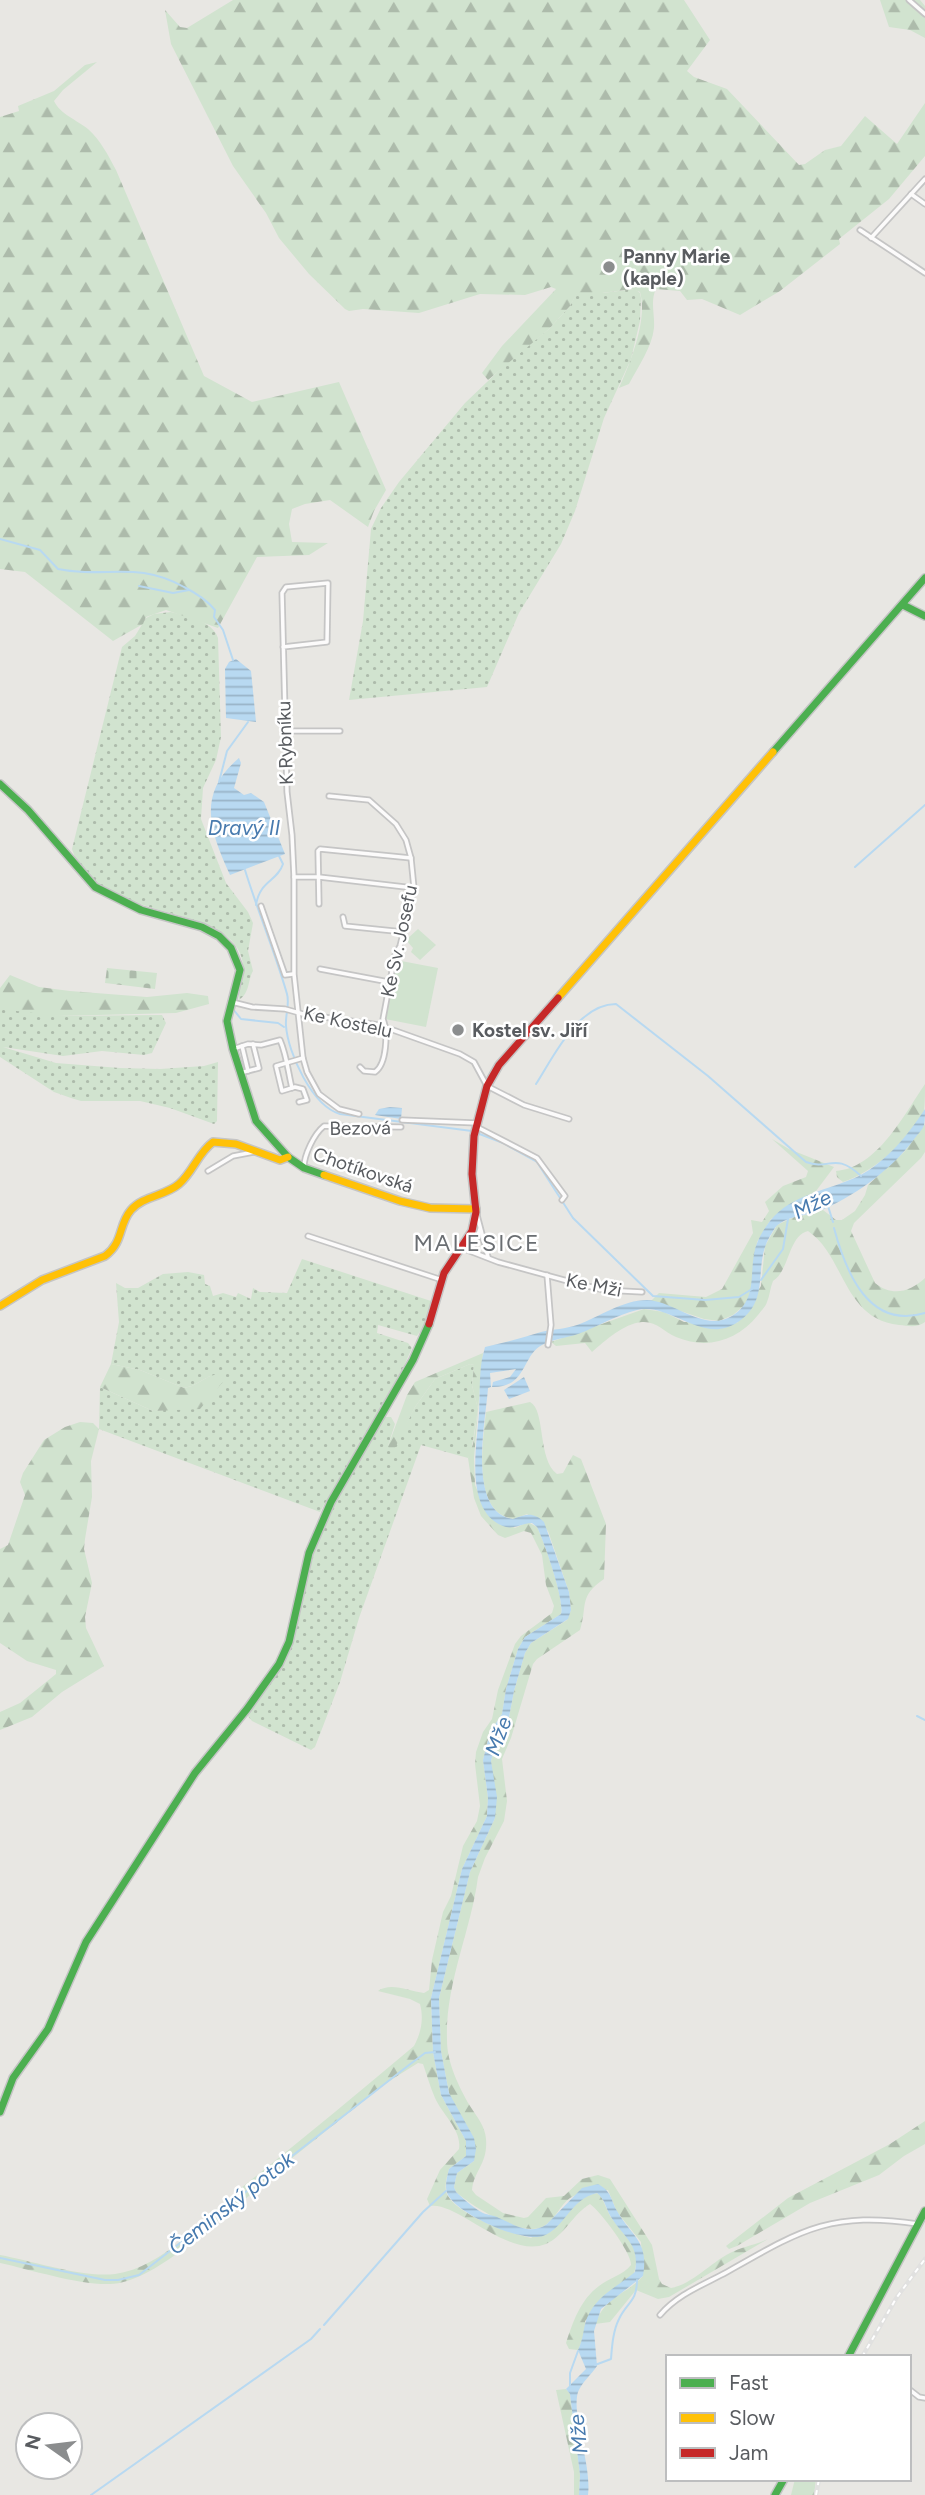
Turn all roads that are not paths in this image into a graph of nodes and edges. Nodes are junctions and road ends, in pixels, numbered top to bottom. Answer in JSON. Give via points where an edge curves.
{"nodes":[{"id":1,"x":909,"y":0,"type":"edge"},
{"id":2,"x":925,"y":14,"type":"edge"},
{"id":3,"x":925,"y":179,"type":"edge"},
{"id":4,"x":911,"y":194,"type":"junction"},
{"id":5,"x":925,"y":204,"type":"edge"},
{"id":6,"x":860,"y":230,"type":"dead end"},
{"id":7,"x":872,"y":238,"type":"junction"},
{"id":8,"x":925,"y":273,"type":"edge"},
{"id":9,"x":925,"y":578,"type":"edge"},
{"id":10,"x":904,"y":605,"type":"junction"},
{"id":11,"x":925,"y":616,"type":"edge"},
{"id":12,"x":283,"y":647,"type":"junction"},
{"id":13,"x":332,"y":724,"type":"dead end"},
{"id":14,"x":285,"y":731,"type":"junction"},
{"id":15,"x":332,"y":731,"type":"junction"},
{"id":16,"x":340,"y":731,"type":"dead end"},
{"id":17,"x":0,"y":784,"type":"edge"},
{"id":18,"x":328,"y":796,"type":"dead end"},
{"id":19,"x":411,"y":858,"type":"junction"},
{"id":20,"x":294,"y":877,"type":"junction"},
{"id":21,"x":318,"y":877,"type":"junction"},
{"id":22,"x":414,"y":888,"type":"junction"},
{"id":23,"x":319,"y":904,"type":"dead end"},
{"id":24,"x":261,"y":906,"type":"dead end"},
{"id":25,"x":344,"y":917,"type":"dead end"},
{"id":26,"x":404,"y":932,"type":"junction"},
{"id":27,"x":320,"y":969,"type":"dead end"},
{"id":28,"x":294,"y":974,"type":"junction"},
{"id":29,"x":389,"y":982,"type":"junction"},
{"id":30,"x":232,"y":1002,"type":"junction"},
{"id":31,"x":299,"y":1013,"type":"junction"},
{"id":32,"x":386,"y":1028,"type":"junction"},
{"id":33,"x":253,"y":1044,"type":"junction"},
{"id":34,"x":242,"y":1046,"type":"junction"},
{"id":35,"x":233,"y":1049,"type":"junction"},
{"id":36,"x":302,"y":1059,"type":"junction"},
{"id":37,"x":288,"y":1063,"type":"junction"},
{"id":38,"x":360,"y":1067,"type":"dead end"},
{"id":39,"x":244,"y":1072,"type":"junction"},
{"id":40,"x":486,"y":1086,"type":"junction"},
{"id":41,"x":292,"y":1088,"type":"junction"},
{"id":42,"x":299,"y":1102,"type":"dead end"},
{"id":43,"x":359,"y":1114,"type":"dead end"},
{"id":44,"x":569,"y":1119,"type":"dead end"},
{"id":45,"x":402,"y":1120,"type":"dead end"},
{"id":46,"x":401,"y":1127,"type":"dead end"},
{"id":47,"x":476,"y":1129,"type":"junction"},
{"id":48,"x":257,"y":1152,"type":"junction"},
{"id":49,"x":288,"y":1157,"type":"junction"},
{"id":50,"x":304,"y":1168,"type":"junction"},
{"id":51,"x":208,"y":1171,"type":"dead end"},
{"id":52,"x":562,"y":1200,"type":"dead end"},
{"id":53,"x":476,"y":1211,"type":"junction"},
{"id":54,"x":480,"y":1227,"type":"junction"},
{"id":55,"x":308,"y":1236,"type":"dead end"},
{"id":56,"x":465,"y":1249,"type":"junction"},
{"id":57,"x":488,"y":1257,"type":"junction"},
{"id":58,"x":547,"y":1275,"type":"junction"},
{"id":59,"x":442,"y":1280,"type":"junction"},
{"id":60,"x":642,"y":1293,"type":"dead end"},
{"id":61,"x":0,"y":1306,"type":"edge"},
{"id":62,"x":548,"y":1345,"type":"dead end"},
{"id":63,"x":0,"y":2112,"type":"edge"},
{"id":64,"x":925,"y":2211,"type":"edge"},
{"id":65,"x":921,"y":2225,"type":"edge"},
{"id":66,"x":660,"y":2315,"type":"dead end"},
{"id":67,"x":849,"y":2355,"type":"edge"}],
"edges":[{"from":1,"to":2,"type":"street"},
{"from":3,"to":4,"type":"street"},
{"from":4,"to":5,"type":"street"},
{"from":4,"to":7,"type":"street"},
{"from":6,"to":7,"type":"street"},
{"from":7,"to":8,"type":"street"},
{"from":9,"to":10,"type":"street"},
{"from":10,"to":11,"type":"street"},
{"from":10,"to":40,"type":"street","via":[[499,1065]]},
{"from":12,"to":12,"type":"street","name":"K Rybníku","via":[[325,644],[329,639],[328,583],[286,587],[282,593]]},
{"from":12,"to":14,"type":"street","name":"K Rybníku"},
{"from":13,"to":15,"type":"street"},
{"from":14,"to":15,"type":"street"},
{"from":14,"to":20,"type":"street","name":"K Rybníku"},
{"from":15,"to":16,"type":"street"},
{"from":17,"to":30,"type":"street","name":"Chotíkovská","via":[[95,887],[141,910],[202,927],[225,941],[240,970]]},
{"from":18,"to":19,"type":"street","name":"Ke Sv. Josefu","via":[[369,800],[406,840]]},
{"from":19,"to":21,"type":"street","via":[[318,850]]},
{"from":19,"to":22,"type":"street","name":"Ke Sv. Josefu"},
{"from":20,"to":21,"type":"street"},
{"from":20,"to":28,"type":"street","name":"K Rybníku"},
{"from":21,"to":22,"type":"street"},
{"from":21,"to":23,"type":"street"},
{"from":22,"to":26,"type":"street","name":"Ke Sv. Josefu"},
{"from":24,"to":28,"type":"street","via":[[285,975]]},
{"from":25,"to":26,"type":"street","via":[[345,926]]},
{"from":26,"to":29,"type":"street","name":"Ke Sv. Josefu"},
{"from":27,"to":29,"type":"street"},
{"from":28,"to":31,"type":"street","name":"K Rybníku"},
{"from":29,"to":32,"type":"street","name":"Ke Sv. Josefu","via":[[383,1019]]},
{"from":30,"to":31,"type":"street","name":"Ke Kostelu"},
{"from":30,"to":35,"type":"street","name":"Chotíkovská","via":[[227,1025]]},
{"from":31,"to":32,"type":"street","name":"Ke Kostelu"},
{"from":31,"to":36,"type":"street","name":"K Rybníku"},
{"from":32,"to":38,"type":"street","name":"Ke Sv. Josefu","via":[[380,1069],[364,1071]]},
{"from":32,"to":40,"type":"street","name":"Ke Kostelu","via":[[474,1062]]},
{"from":33,"to":34,"type":"street"},
{"from":33,"to":37,"type":"street","via":[[280,1040]]},
{"from":33,"to":39,"type":"street","via":[[259,1068]]},
{"from":34,"to":35,"type":"street"},
{"from":34,"to":39,"type":"street"},
{"from":35,"to":39,"type":"street","name":"Chotíkovská"},
{"from":36,"to":37,"type":"street"},
{"from":36,"to":43,"type":"street","name":"K Rybníku","via":[[319,1094],[339,1110]]},
{"from":37,"to":41,"type":"street"},
{"from":37,"to":41,"type":"street","via":[[276,1066],[282,1091]]},
{"from":39,"to":49,"type":"street","name":"Chotíkovská","via":[[256,1121]]},
{"from":40,"to":44,"type":"street","via":[[524,1105]]},
{"from":40,"to":47,"type":"street"},
{"from":41,"to":42,"type":"street","via":[[299,1087],[305,1094],[307,1100]]},
{"from":45,"to":47,"type":"street"},
{"from":46,"to":50,"type":"street","name":"Bezová","via":[[324,1126],[304,1159]]},
{"from":47,"to":52,"type":"street","via":[[537,1158],[565,1196]]},
{"from":47,"to":53,"type":"street","via":[[472,1174]]},
{"from":48,"to":49,"type":"street","via":[[280,1160]]},
{"from":48,"to":51,"type":"street","via":[[233,1156]]},
{"from":48,"to":61,"type":"street","via":[[216,1141],[171,1190],[131,1210],[110,1253],[42,1280]]},
{"from":49,"to":50,"type":"street","name":"Chotíkovská"},
{"from":50,"to":53,"type":"street","name":"Chotíkovská","via":[[400,1201]]},
{"from":53,"to":54,"type":"street"},
{"from":53,"to":56,"type":"street"},
{"from":54,"to":56,"type":"street","via":[[474,1245]]},
{"from":54,"to":57,"type":"street"},
{"from":55,"to":59,"type":"street"},
{"from":56,"to":57,"type":"street","name":"Ke Mži"},
{"from":56,"to":59,"type":"street"},
{"from":57,"to":58,"type":"street","name":"Ke Mži"},
{"from":58,"to":60,"type":"street","name":"Ke Mži","via":[[604,1290]]},
{"from":58,"to":62,"type":"street","name":"Ke Mži"},
{"from":59,"to":63,"type":"street","via":[[434,1313],[413,1360],[331,1502],[309,1553],[289,1642],[279,1664],[195,1773],[86,1942],[48,2029],[13,2078]]},
{"from":64,"to":65,"type":"street"},
{"from":65,"to":66,"type":"street","via":[[874,2219],[829,2222],[805,2230],[678,2298]]},
{"from":65,"to":67,"type":"street"}]}
